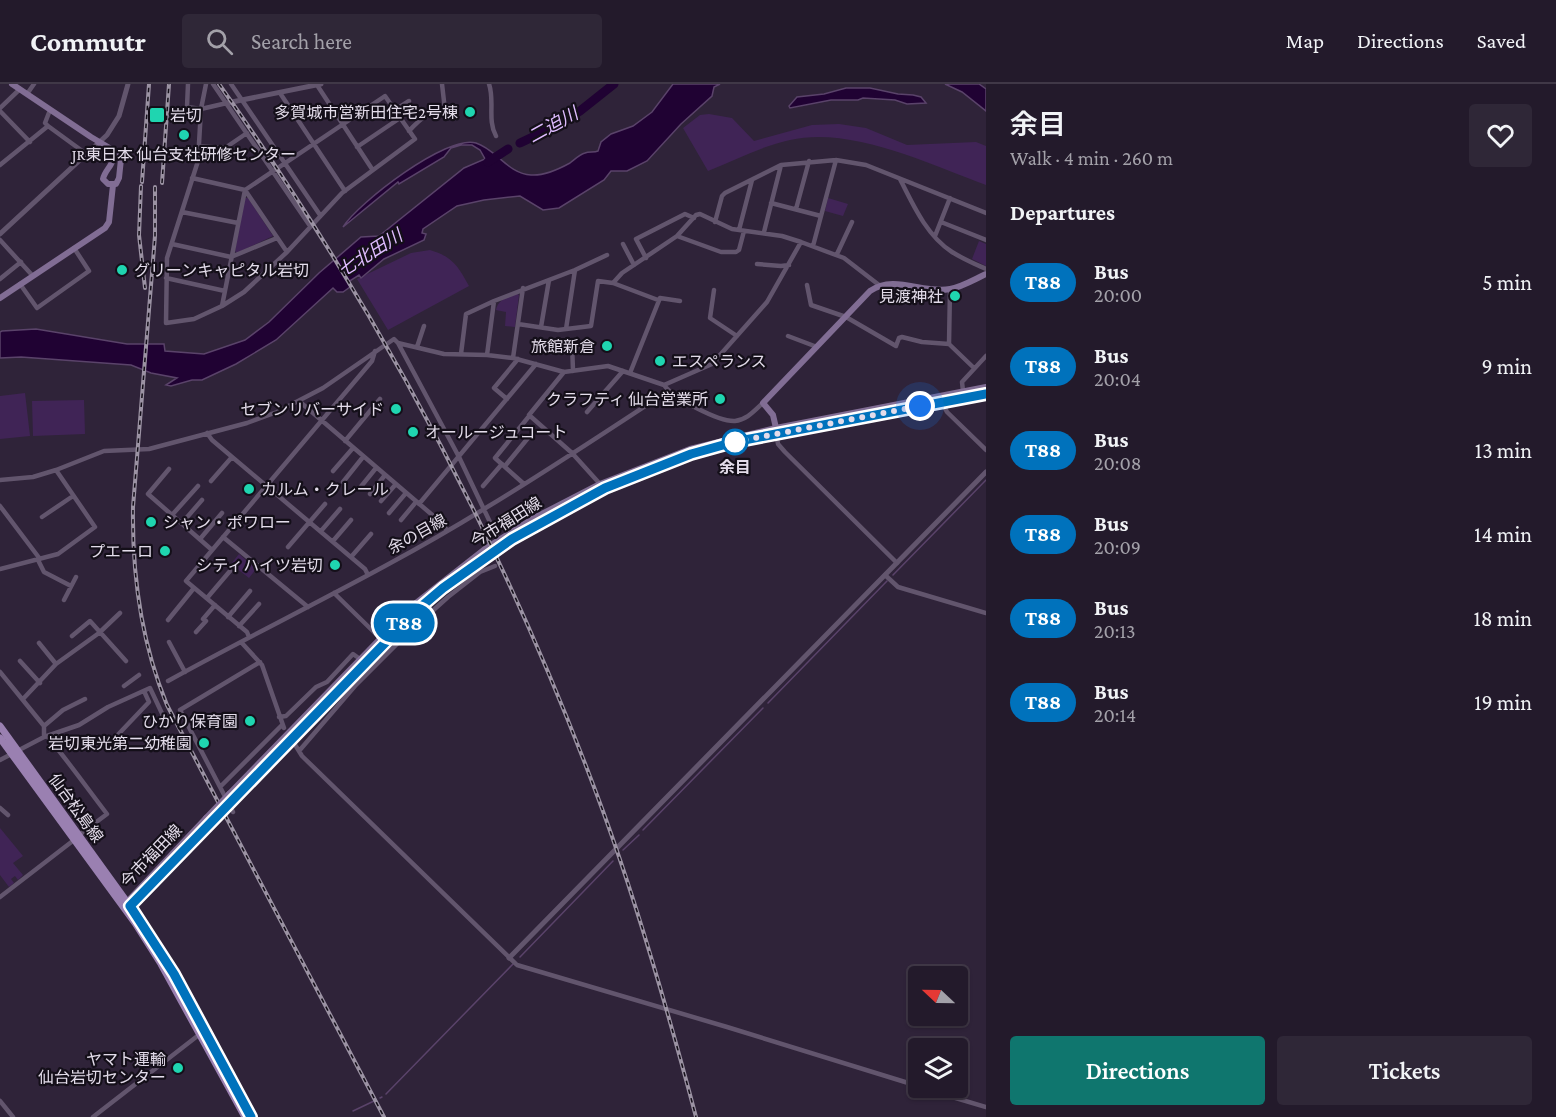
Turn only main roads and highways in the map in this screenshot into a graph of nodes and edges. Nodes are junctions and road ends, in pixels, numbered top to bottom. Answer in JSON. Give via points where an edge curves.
{"nodes":[{"id":1,"x":12,"y":84,"type":"edge"},
{"id":2,"x":98,"y":142,"type":"junction"},
{"id":3,"x":113,"y":185,"type":"junction"},
{"id":4,"x":986,"y":274,"type":"edge"},
{"id":5,"x":0,"y":298,"type":"edge"},
{"id":6,"x":986,"y":387,"type":"edge"},
{"id":7,"x":986,"y":394,"type":"edge"},
{"id":8,"x":776,"y":431,"type":"junction"},
{"id":9,"x":0,"y":726,"type":"edge"},
{"id":10,"x":0,"y":738,"type":"edge"},
{"id":11,"x":14,"y":752,"type":"junction"},
{"id":12,"x":231,"y":797,"type":"junction"},
{"id":13,"x":126,"y":905,"type":"junction"},
{"id":14,"x":202,"y":1032,"type":"junction"},
{"id":15,"x":245,"y":1117,"type":"edge"},
{"id":16,"x":251,"y":1117,"type":"edge"}],
"edges":[{"from":1,"to":2,"type":"main road"},
{"from":2,"to":3,"type":"main road","via":[[118,153],[121,159],[119,178]]},
{"from":2,"to":3,"type":"main road","via":[[113,154],[103,179]]},
{"from":3,"to":5,"type":"main road","via":[[109,222]]},
{"from":4,"to":8,"type":"main road","via":[[951,289],[890,283],[870,291],[763,403],[773,415]]},
{"from":6,"to":8,"type":"main road","name":"今市福田線"},
{"from":7,"to":8,"type":"main road","name":"今市福田線"},
{"from":8,"to":12,"type":"main road","name":"今市福田線","via":[[691,454],[643,472],[605,488],[501,546],[416,611]]},
{"from":8,"to":12,"type":"main road","name":"今市福田線","via":[[690,449],[600,484],[499,541],[412,606]]},
{"from":9,"to":11,"type":"main road","name":"仙台松島線"},
{"from":10,"to":11,"type":"main road","name":"仙台松島線"},
{"from":11,"to":13,"type":"main road","name":"仙台松島線"},
{"from":12,"to":13,"type":"main road","name":"今市福田線","bridge":true},
{"from":13,"to":14,"type":"main road","name":"仙台松島線","via":[[174,974]]},
{"from":14,"to":15,"type":"main road"},
{"from":14,"to":16,"type":"main road"}]}
